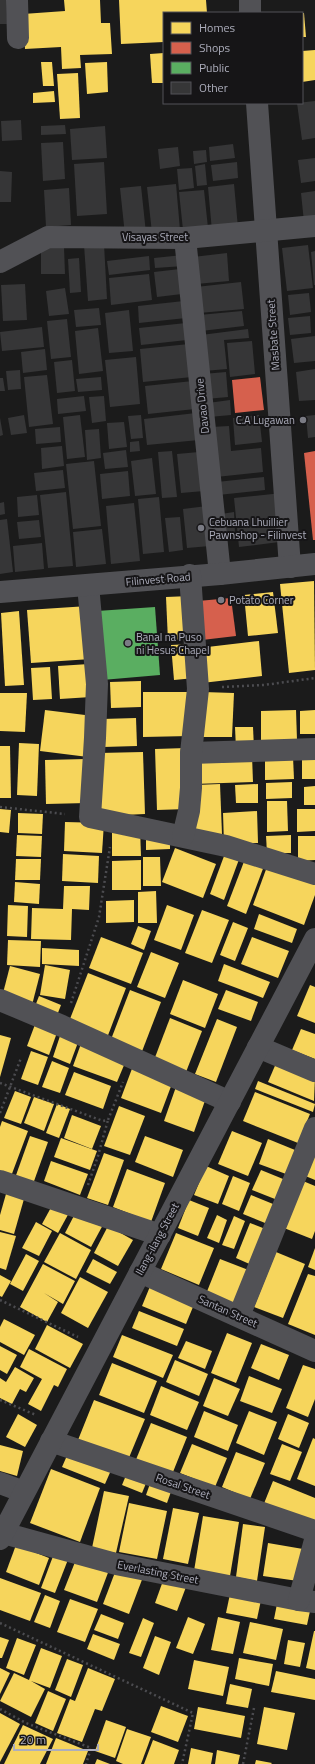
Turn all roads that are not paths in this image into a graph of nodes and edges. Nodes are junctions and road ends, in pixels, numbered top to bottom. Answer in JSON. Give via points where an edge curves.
{"nodes":[{"id":1,"x":17,"y":0,"type":"edge"},
{"id":2,"x":250,"y":0,"type":"edge"},
{"id":3,"x":250,"y":12,"type":"edge"},
{"id":4,"x":18,"y":38,"type":"dead end"},
{"id":5,"x":257,"y":104,"type":"edge"},
{"id":6,"x":315,"y":226,"type":"edge"},
{"id":7,"x":265,"y":230,"type":"junction"},
{"id":8,"x":184,"y":238,"type":"junction"},
{"id":9,"x":0,"y":262,"type":"edge"},
{"id":10,"x":315,"y":564,"type":"edge"},
{"id":11,"x":290,"y":567,"type":"junction"},
{"id":12,"x":220,"y":574,"type":"junction"},
{"id":13,"x":190,"y":576,"type":"junction"},
{"id":14,"x":88,"y":585,"type":"junction"},
{"id":15,"x":0,"y":592,"type":"edge"},
{"id":16,"x":315,"y":749,"type":"edge"},
{"id":17,"x":192,"y":753,"type":"junction"},
{"id":18,"x":183,"y":836,"type":"junction"},
{"id":19,"x":315,"y":874,"type":"edge"},
{"id":20,"x":315,"y":939,"type":"edge"},
{"id":21,"x":0,"y":1000,"type":"edge"},
{"id":22,"x":258,"y":1047,"type":"junction"},
{"id":23,"x":315,"y":1071,"type":"edge"},
{"id":24,"x":230,"y":1102,"type":"junction"},
{"id":25,"x":315,"y":1128,"type":"edge"},
{"id":26,"x":0,"y":1181,"type":"edge"},
{"id":27,"x":160,"y":1235,"type":"junction"},
{"id":28,"x":140,"y":1272,"type":"junction"},
{"id":29,"x":238,"y":1316,"type":"junction"},
{"id":30,"x":314,"y":1349,"type":"edge"},
{"id":31,"x":55,"y":1433,"type":"junction"},
{"id":32,"x":0,"y":1483,"type":"edge"},
{"id":33,"x":24,"y":1492,"type":"junction"},
{"id":34,"x":315,"y":1531,"type":"edge"},
{"id":35,"x":2,"y":1536,"type":"edge"},
{"id":36,"x":315,"y":1540,"type":"edge"},
{"id":37,"x":307,"y":1601,"type":"edge"}],
"edges":[{"from":1,"to":4,"type":"street"},
{"from":2,"to":3,"type":"street"},
{"from":5,"to":7,"type":"street","name":"Masbate Street"},
{"from":6,"to":7,"type":"street","name":"Visayas Street"},
{"from":7,"to":8,"type":"street","name":"Visayas Street"},
{"from":7,"to":11,"type":"street","name":"Masbate Street"},
{"from":8,"to":9,"type":"street","name":"Visayas Street","via":[[48,237]]},
{"from":8,"to":12,"type":"street","name":"Davao Drive"},
{"from":10,"to":11,"type":"street","name":"Filinvest Road"},
{"from":11,"to":12,"type":"street","name":"Filinvest Road"},
{"from":12,"to":13,"type":"street","name":"Filinvest Road"},
{"from":13,"to":14,"type":"street","name":"Filinvest Road"},
{"from":13,"to":17,"type":"street","via":[[198,689]]},
{"from":14,"to":15,"type":"street","name":"Filinvest Road"},
{"from":14,"to":18,"type":"street","via":[[97,684],[100,818]]},
{"from":16,"to":17,"type":"street"},
{"from":17,"to":18,"type":"street","via":[[189,811]]},
{"from":18,"to":19,"type":"street","via":[[226,846]]},
{"from":20,"to":22,"type":"street","name":"Ilang-ilang Street"},
{"from":21,"to":24,"type":"street"},
{"from":22,"to":23,"type":"street"},
{"from":22,"to":24,"type":"street","name":"Ilang-ilang Street"},
{"from":24,"to":27,"type":"street","name":"Ilang-ilang Street"},
{"from":25,"to":29,"type":"street"},
{"from":26,"to":27,"type":"street"},
{"from":27,"to":28,"type":"street","name":"Ilang-ilang Street"},
{"from":28,"to":29,"type":"street","name":"Santan Street"},
{"from":28,"to":31,"type":"street","name":"Ilang-ilang Street"},
{"from":29,"to":30,"type":"street","name":"Santan Street"},
{"from":31,"to":33,"type":"street","name":"Ilang-ilang Street"},
{"from":31,"to":34,"type":"street","name":"Rosal Street"},
{"from":32,"to":33,"type":"street"},
{"from":33,"to":35,"type":"street","name":"Ilang-ilang Street"},
{"from":35,"to":37,"type":"street","name":"Everlasting Street","via":[[116,1564]]},
{"from":36,"to":37,"type":"street"}]}
